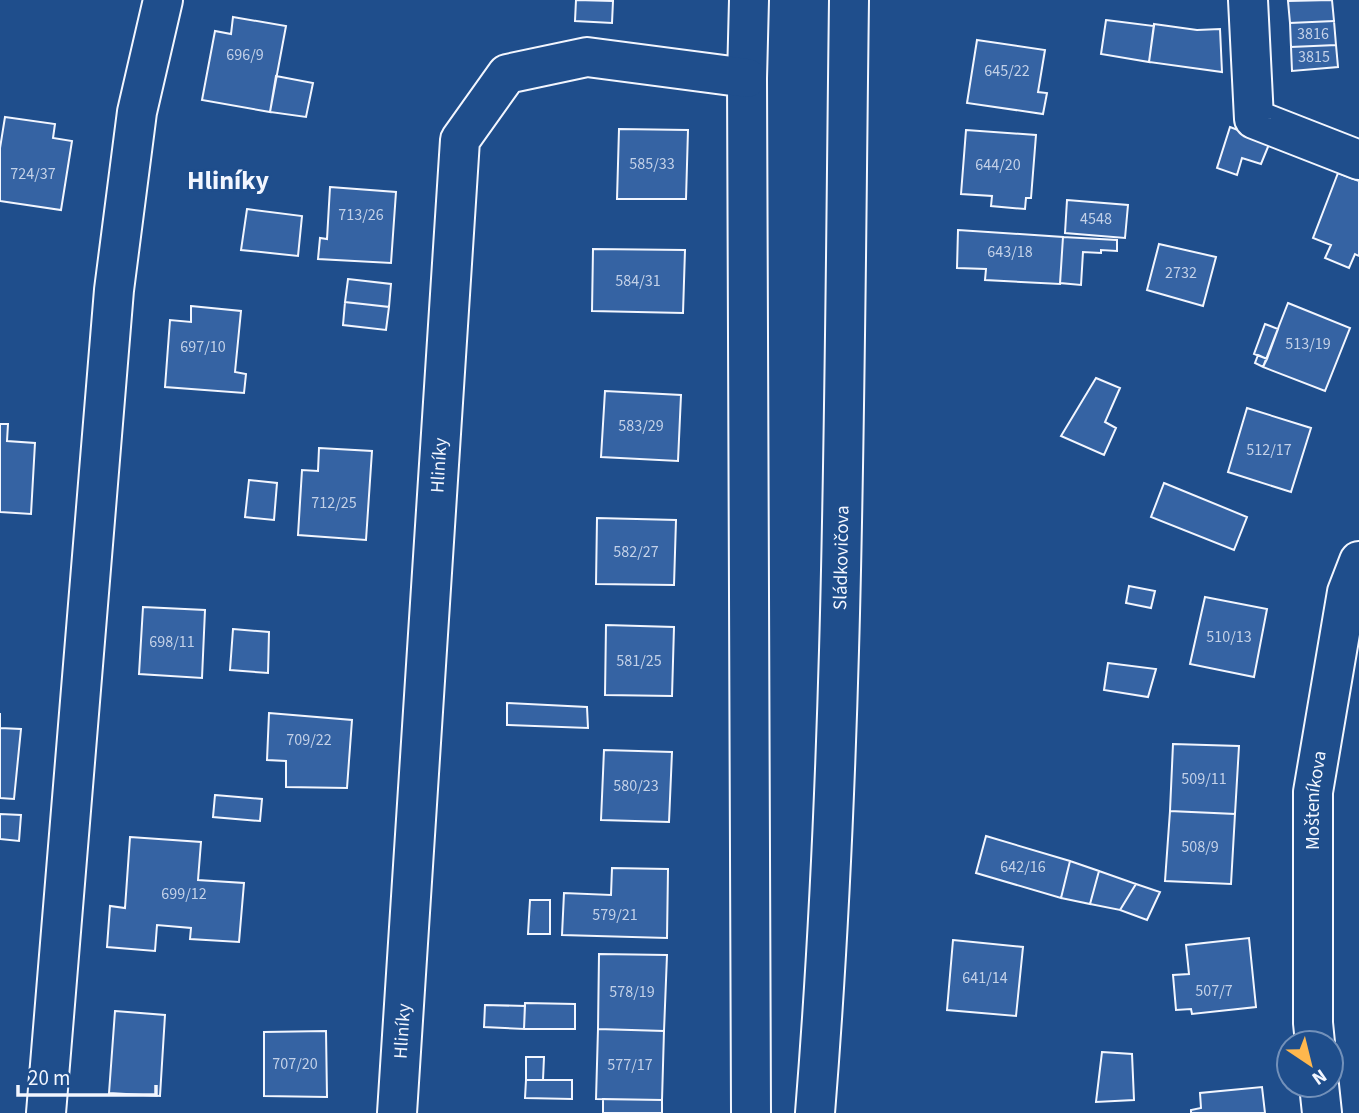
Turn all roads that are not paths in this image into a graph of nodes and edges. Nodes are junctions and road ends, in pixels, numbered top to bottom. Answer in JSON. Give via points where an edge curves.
{"nodes":[{"id":1,"x":163,"y":0,"type":"edge"},
{"id":2,"x":749,"y":0,"type":"edge"},
{"id":3,"x":849,"y":0,"type":"edge"},
{"id":4,"x":1248,"y":0,"type":"edge"},
{"id":5,"x":747,"y":78,"type":"junction"},
{"id":6,"x":1359,"y":160,"type":"edge"},
{"id":7,"x":1359,"y":561,"type":"edge"},
{"id":8,"x":1314,"y":1029,"type":"edge"},
{"id":9,"x":46,"y":1113,"type":"edge"},
{"id":10,"x":397,"y":1113,"type":"edge"},
{"id":11,"x":751,"y":1113,"type":"edge"},
{"id":12,"x":815,"y":1113,"type":"edge"}],
"edges":[{"from":1,"to":9,"type":"street","via":[[137,112],[114,290]]},
{"from":2,"to":5,"type":"street"},
{"from":3,"to":12,"type":"street","name":"Sládkovičova","via":[[836,790]]},
{"from":4,"to":6,"type":"street","via":[[1254,119]]},
{"from":5,"to":10,"type":"street","name":"Hliníky","via":[[587,57],[507,74],[460,140]]},
{"from":5,"to":11,"type":"street"},
{"from":7,"to":8,"type":"street","name":"Mošteníkova","via":[[1347,592],[1313,792]]}]}
